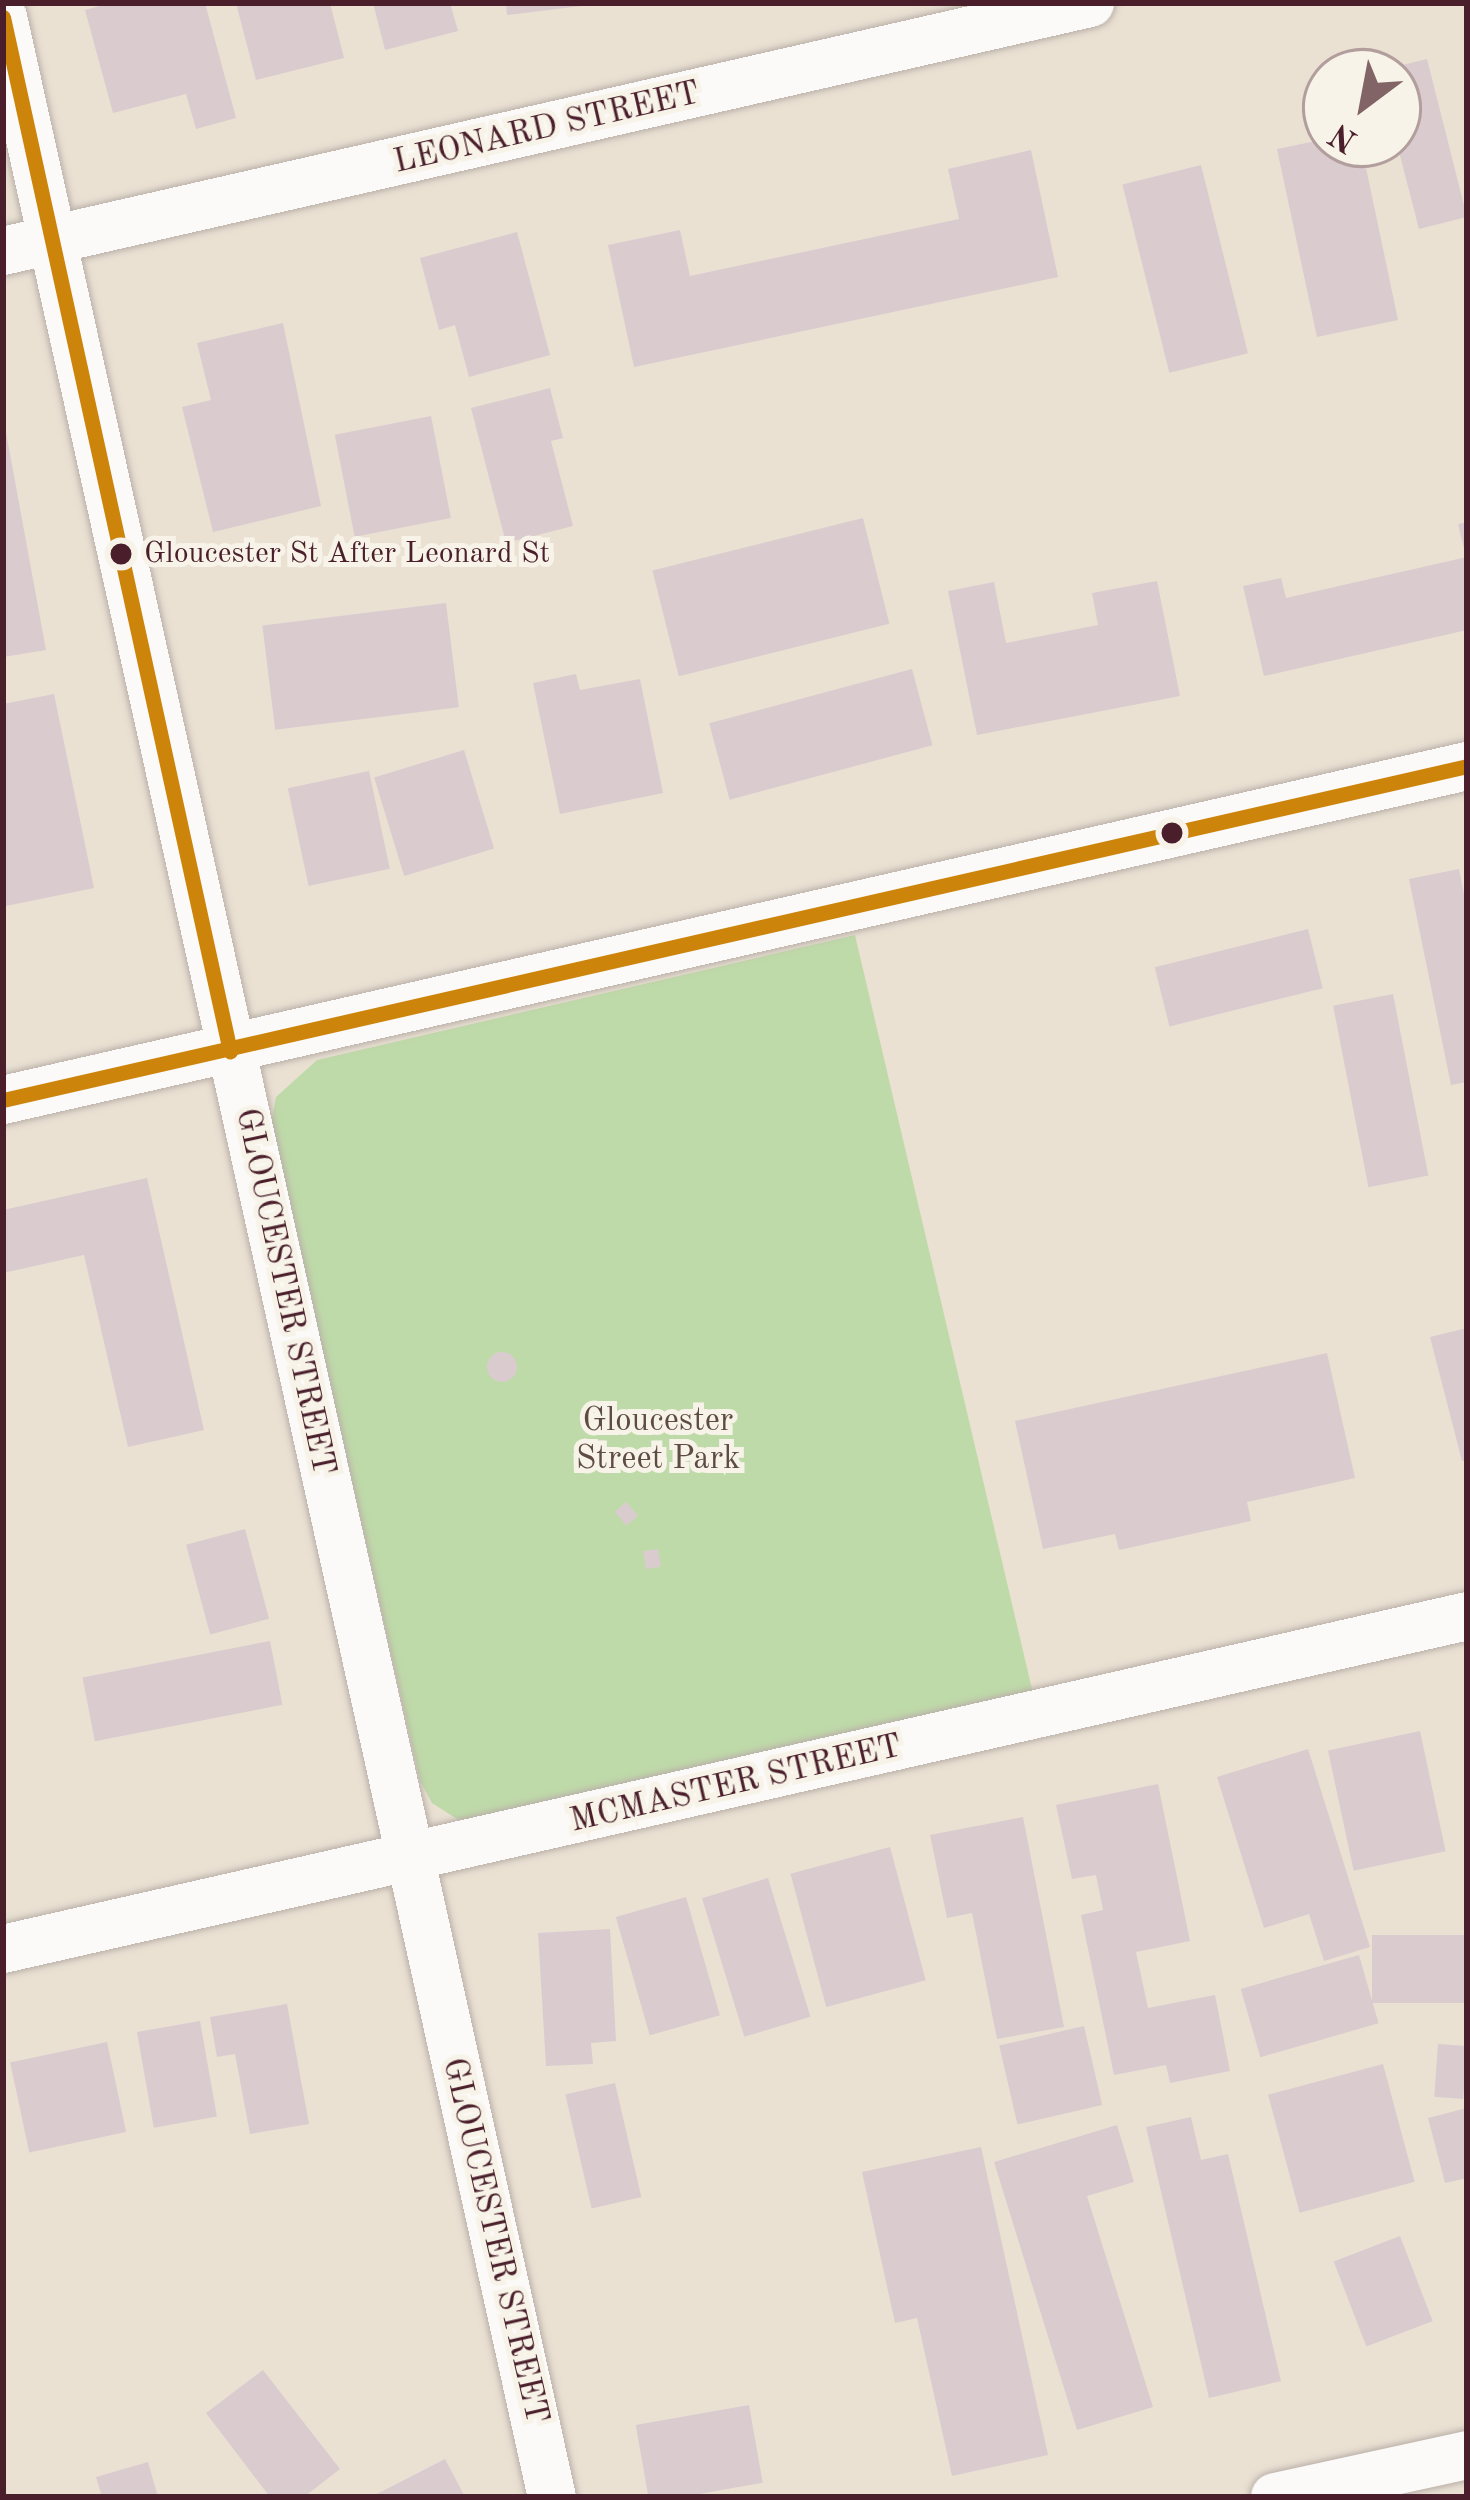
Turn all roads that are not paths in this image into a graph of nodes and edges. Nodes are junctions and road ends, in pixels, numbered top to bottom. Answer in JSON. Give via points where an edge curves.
{"nodes":[{"id":1,"x":1090,"y":3,"type":"edge"},
{"id":2,"x":3,"y":17,"type":"edge"},
{"id":3,"x":52,"y":241,"type":"junction"},
{"id":4,"x":3,"y":251,"type":"edge"},
{"id":5,"x":1467,"y":766,"type":"edge"},
{"id":6,"x":230,"y":1051,"type":"junction"},
{"id":7,"x":3,"y":1100,"type":"edge"},
{"id":8,"x":1467,"y":1616,"type":"edge"},
{"id":9,"x":409,"y":1860,"type":"junction"},
{"id":10,"x":3,"y":1949,"type":"edge"},
{"id":11,"x":1467,"y":2455,"type":"edge"},
{"id":12,"x":552,"y":2497,"type":"edge"},
{"id":13,"x":1274,"y":2497,"type":"edge"}],
"edges":[{"from":1,"to":3,"type":"street","name":"LEONARD STREET"},
{"from":2,"to":3,"type":"street","name":"GLOUCESTER STREET"},
{"from":3,"to":4,"type":"street","name":"LEONARD STREET"},
{"from":3,"to":6,"type":"street","name":"GLOUCESTER STREET"},
{"from":5,"to":6,"type":"street"},
{"from":6,"to":7,"type":"street"},
{"from":6,"to":9,"type":"street","name":"GLOUCESTER STREET"},
{"from":8,"to":9,"type":"street","name":"MCMASTER STREET"},
{"from":9,"to":10,"type":"street","name":"MCMASTER STREET"},
{"from":9,"to":12,"type":"street","name":"GLOUCESTER STREET"},
{"from":11,"to":13,"type":"street"}]}
